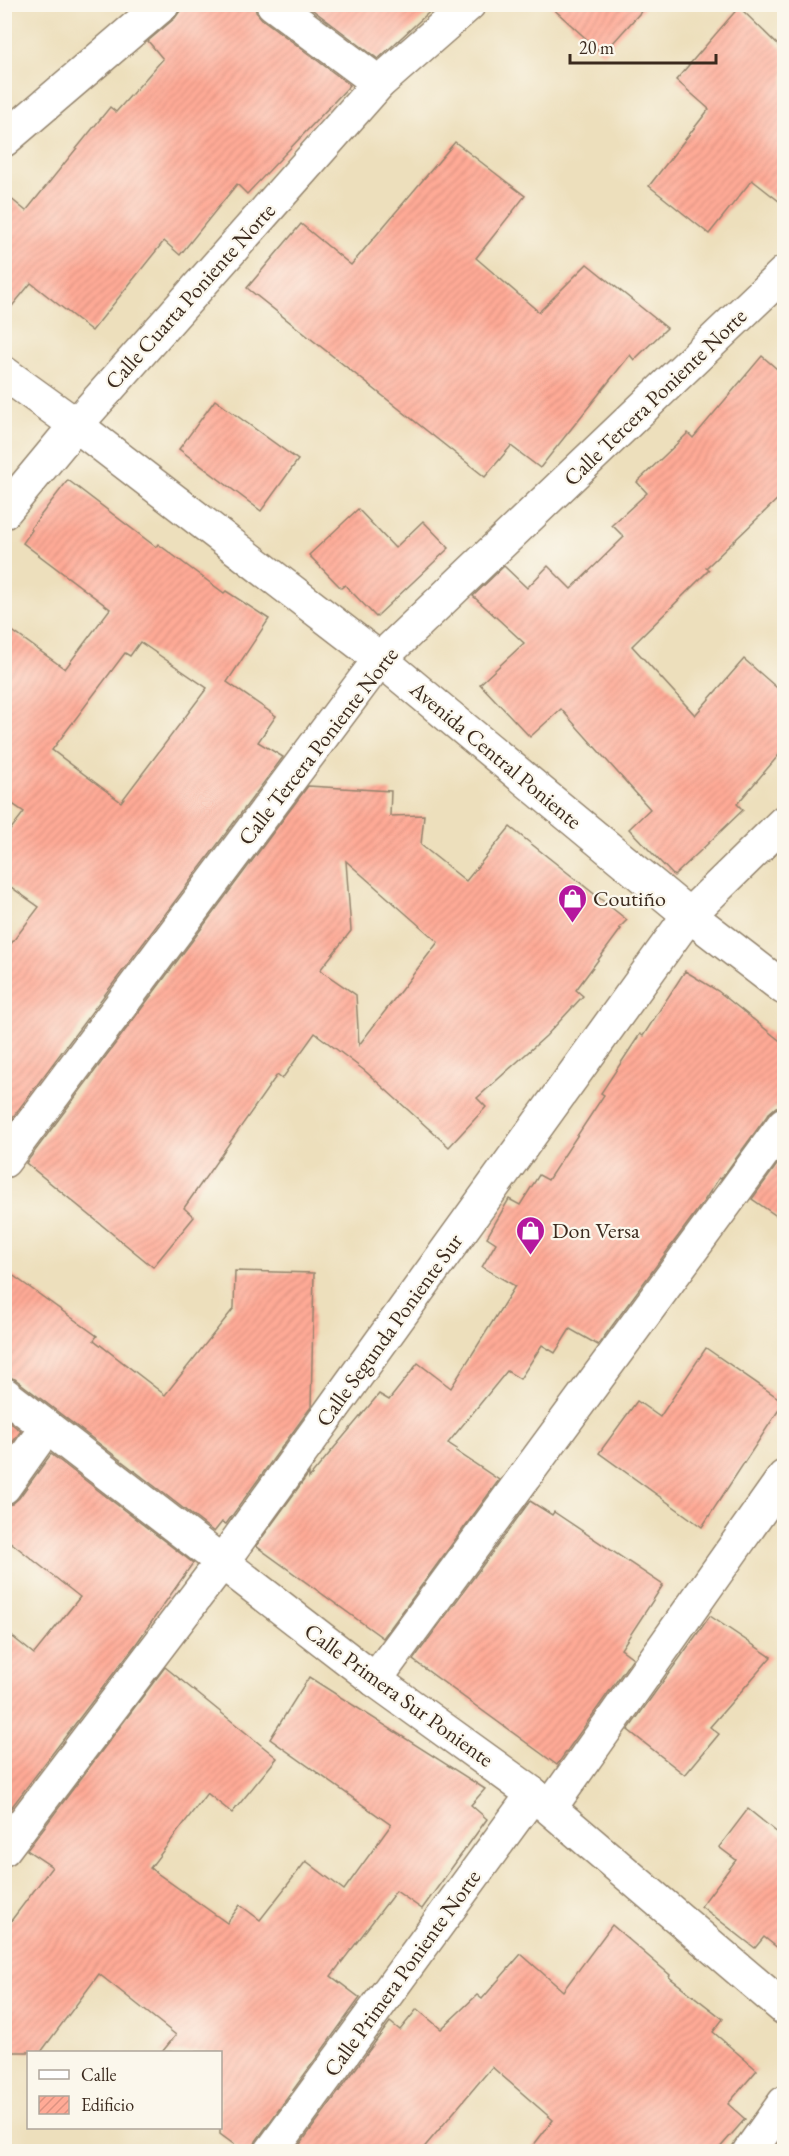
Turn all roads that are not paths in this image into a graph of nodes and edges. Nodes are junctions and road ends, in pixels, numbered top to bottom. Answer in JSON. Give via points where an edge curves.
{"nodes":[{"id":1,"x":163,"y":4,"type":"edge"},
{"id":2,"x":273,"y":4,"type":"edge"},
{"id":3,"x":469,"y":4,"type":"edge"},
{"id":4,"x":380,"y":83,"type":"junction"},
{"id":5,"x":4,"y":140,"type":"edge"},
{"id":6,"x":784,"y":273,"type":"edge"},
{"id":7,"x":4,"y":373,"type":"edge"},
{"id":8,"x":76,"y":425,"type":"junction"},
{"id":9,"x":4,"y":512,"type":"edge"},
{"id":10,"x":380,"y":659,"type":"junction"},
{"id":11,"x":784,"y":822,"type":"edge"},
{"id":12,"x":689,"y":915,"type":"junction"},
{"id":13,"x":784,"y":988,"type":"edge"},
{"id":14,"x":784,"y":1124,"type":"edge"},
{"id":15,"x":4,"y":1161,"type":"edge"},
{"id":16,"x":4,"y":1394,"type":"edge"},
{"id":17,"x":46,"y":1428,"type":"junction"},
{"id":18,"x":784,"y":1477,"type":"edge"},
{"id":19,"x":4,"y":1487,"type":"edge"},
{"id":20,"x":222,"y":1562,"type":"junction"},
{"id":21,"x":375,"y":1680,"type":"junction"},
{"id":22,"x":542,"y":1801,"type":"junction"},
{"id":23,"x":4,"y":1849,"type":"edge"},
{"id":24,"x":784,"y":2008,"type":"edge"},
{"id":25,"x":784,"y":2103,"type":"edge"},
{"id":26,"x":271,"y":2151,"type":"edge"},
{"id":27,"x":749,"y":2151,"type":"edge"}],
"edges":[{"from":1,"to":5,"type":"street"},
{"from":2,"to":4,"type":"street"},
{"from":3,"to":4,"type":"street","name":"Calle Cuarta Poniente Norte"},
{"from":4,"to":8,"type":"street","name":"Calle Cuarta Poniente Norte"},
{"from":6,"to":10,"type":"street","name":"Calle Tercera Poniente Norte"},
{"from":7,"to":8,"type":"street","name":"Avenida Central Poniente"},
{"from":8,"to":9,"type":"street","name":"Calle Cuarta Poniente Norte"},
{"from":8,"to":10,"type":"street","name":"Avenida Central Poniente"},
{"from":10,"to":12,"type":"street","name":"Avenida Central Poniente"},
{"from":10,"to":15,"type":"street","name":"Calle Tercera Poniente Norte"},
{"from":11,"to":12,"type":"street","name":"Calle Segunda Poniente Sur"},
{"from":12,"to":13,"type":"street","name":"Avenida Central Poniente"},
{"from":12,"to":20,"type":"street","name":"Calle Segunda Poniente Sur"},
{"from":14,"to":21,"type":"street"},
{"from":16,"to":17,"type":"street","name":"Calle Primera Sur Poniente"},
{"from":17,"to":19,"type":"street"},
{"from":17,"to":20,"type":"street","name":"Calle Primera Sur Poniente"},
{"from":18,"to":22,"type":"street","name":"Calle Primera Poniente Norte"},
{"from":20,"to":21,"type":"street","name":"Calle Primera Sur Poniente"},
{"from":20,"to":23,"type":"street","name":"Calle Segunda Poniente Sur"},
{"from":21,"to":22,"type":"street","name":"Calle Primera Sur Poniente"},
{"from":22,"to":24,"type":"street","name":"Calle Primera Sur Poniente"},
{"from":22,"to":26,"type":"street","name":"Calle Primera Poniente Norte"},
{"from":25,"to":27,"type":"street"}]}
